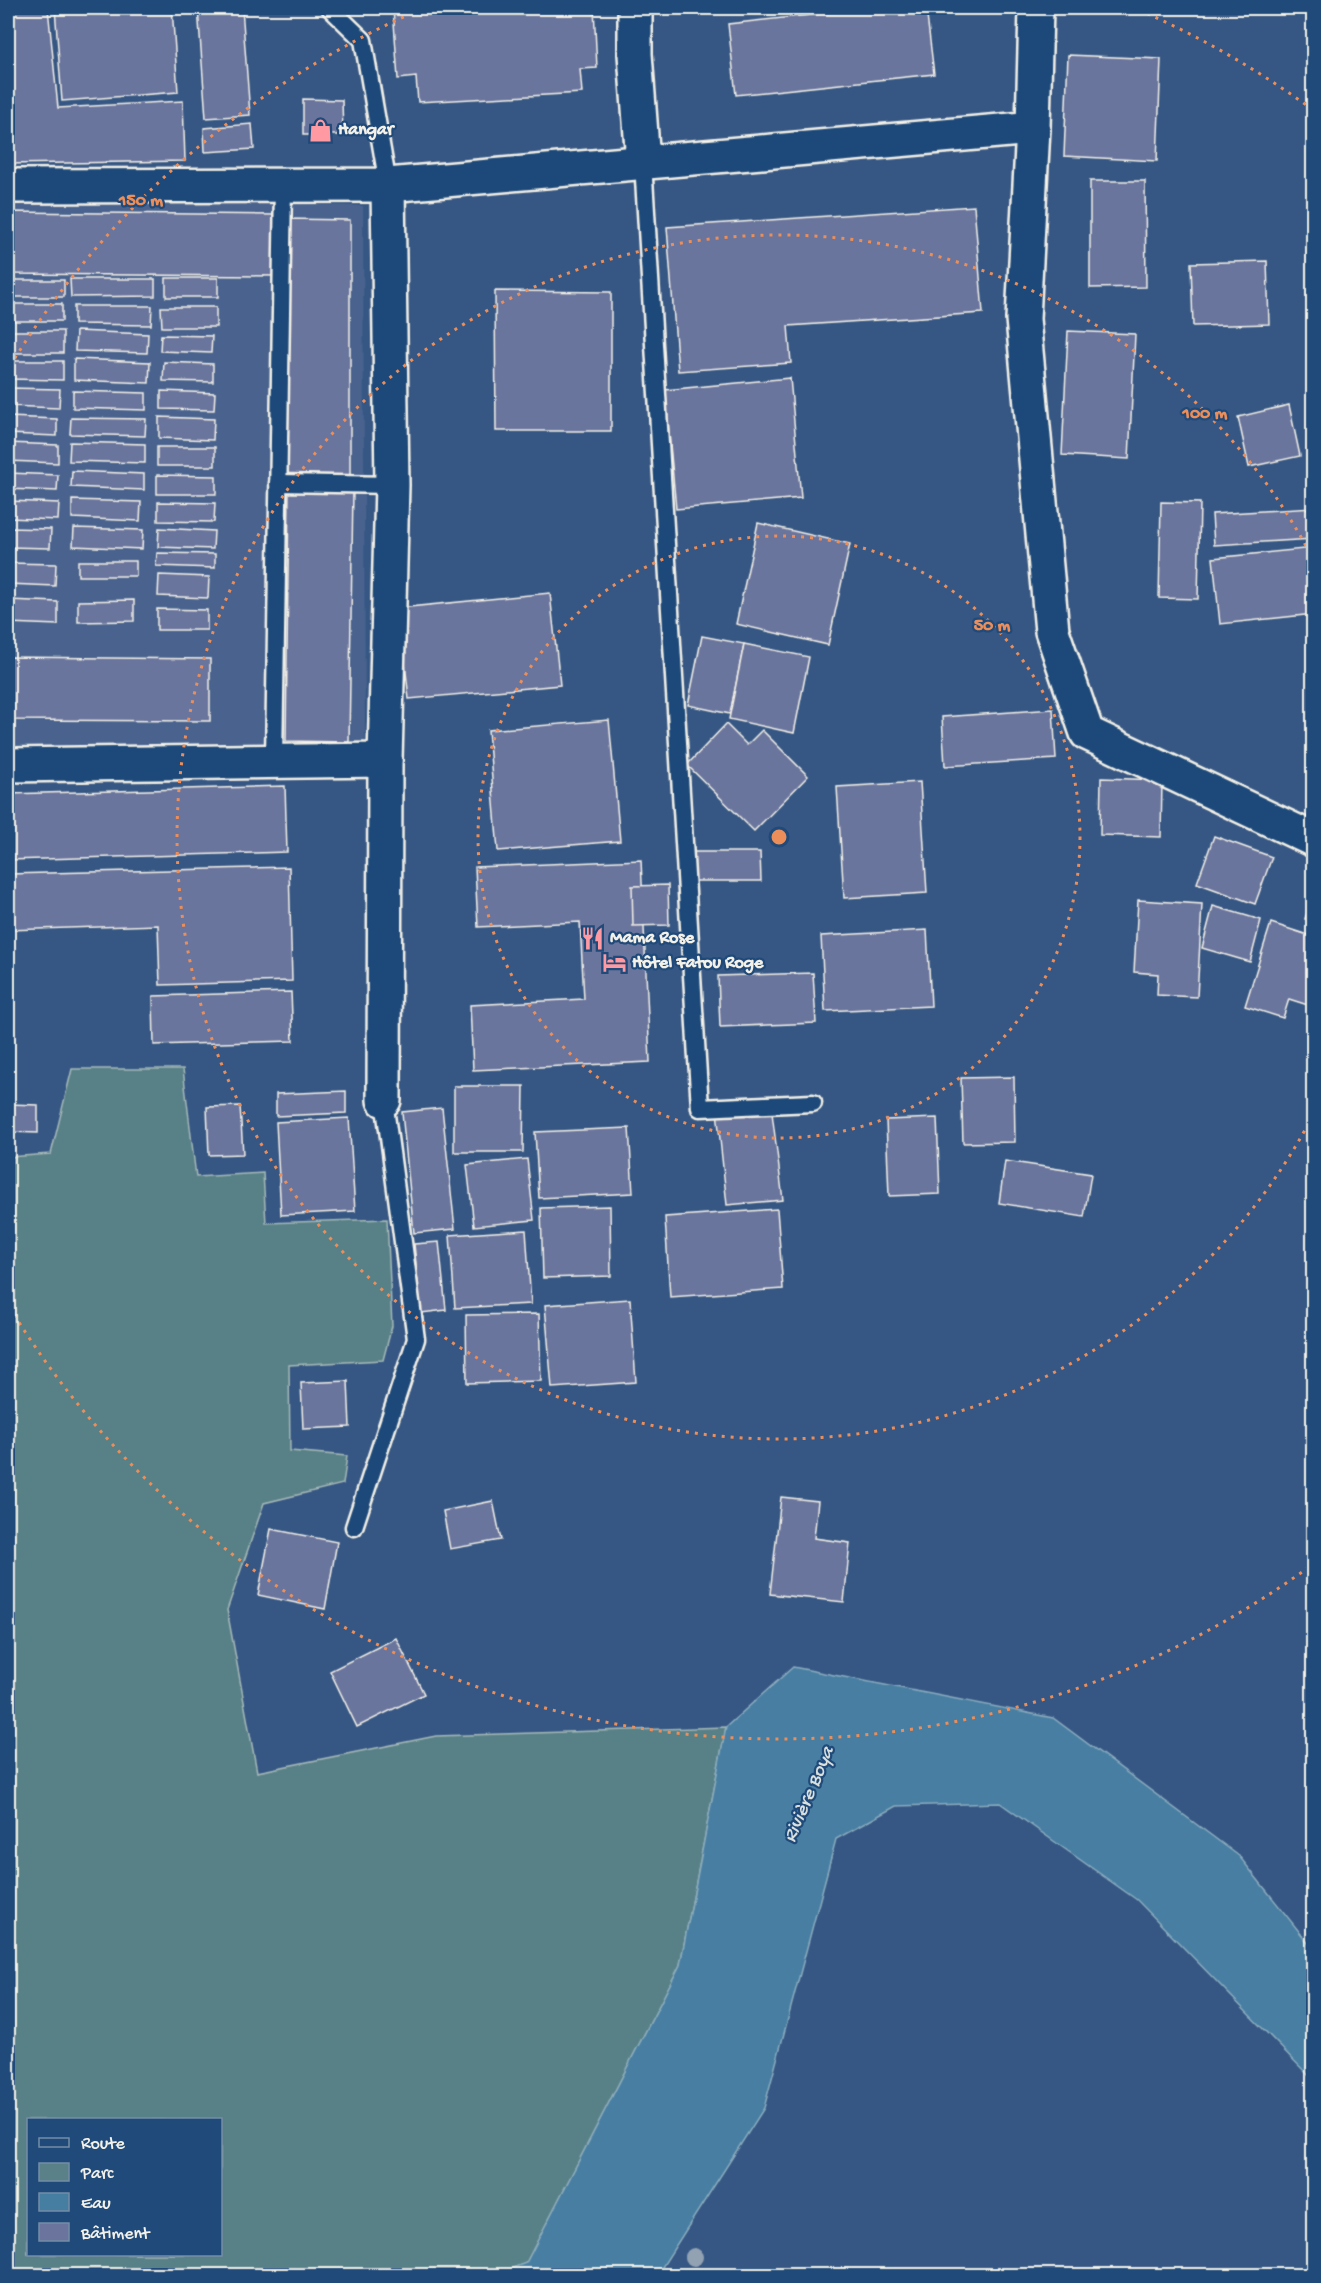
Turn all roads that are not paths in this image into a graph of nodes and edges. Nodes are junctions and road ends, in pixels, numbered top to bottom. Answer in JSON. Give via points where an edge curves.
{"nodes":[{"id":1,"x":330,"y":8,"type":"edge"},
{"id":2,"x":635,"y":8,"type":"edge"},
{"id":3,"x":1036,"y":8,"type":"edge"},
{"id":4,"x":1033,"y":128,"type":"junction"},
{"id":5,"x":643,"y":162,"type":"junction"},
{"id":6,"x":283,"y":185,"type":"junction"},
{"id":7,"x":388,"y":185,"type":"junction"},
{"id":8,"x":8,"y":186,"type":"edge"},
{"id":9,"x":278,"y":483,"type":"junction"},
{"id":10,"x":392,"y":485,"type":"junction"},
{"id":11,"x":274,"y":759,"type":"junction"},
{"id":12,"x":385,"y":760,"type":"junction"},
{"id":13,"x":8,"y":765,"type":"edge"},
{"id":14,"x":1314,"y":840,"type":"edge"},
{"id":15,"x":384,"y":1100,"type":"joint"},
{"id":16,"x":813,"y":1103,"type":"dead end"},
{"id":17,"x":354,"y":1527,"type":"dead end"}],
"edges":[{"from":1,"to":7,"type":"lane","via":[[363,40]]},
{"from":2,"to":5,"type":"street"},
{"from":3,"to":4,"type":"street"},
{"from":4,"to":5,"type":"street"},
{"from":4,"to":14,"type":"street","via":[[1023,319],[1052,631],[1087,733]]},
{"from":5,"to":7,"type":"street"},
{"from":5,"to":16,"type":"lane","via":[[700,1108]]},
{"from":6,"to":7,"type":"street"},
{"from":6,"to":8,"type":"street"},
{"from":6,"to":9,"type":"lane"},
{"from":7,"to":10,"type":"street"},
{"from":9,"to":10,"type":"lane"},
{"from":9,"to":11,"type":"lane"},
{"from":10,"to":12,"type":"street"},
{"from":11,"to":12,"type":"street"},
{"from":11,"to":13,"type":"street"},
{"from":12,"to":15,"type":"street"},
{"from":15,"to":17,"type":"lane","via":[[416,1339]]}]}
